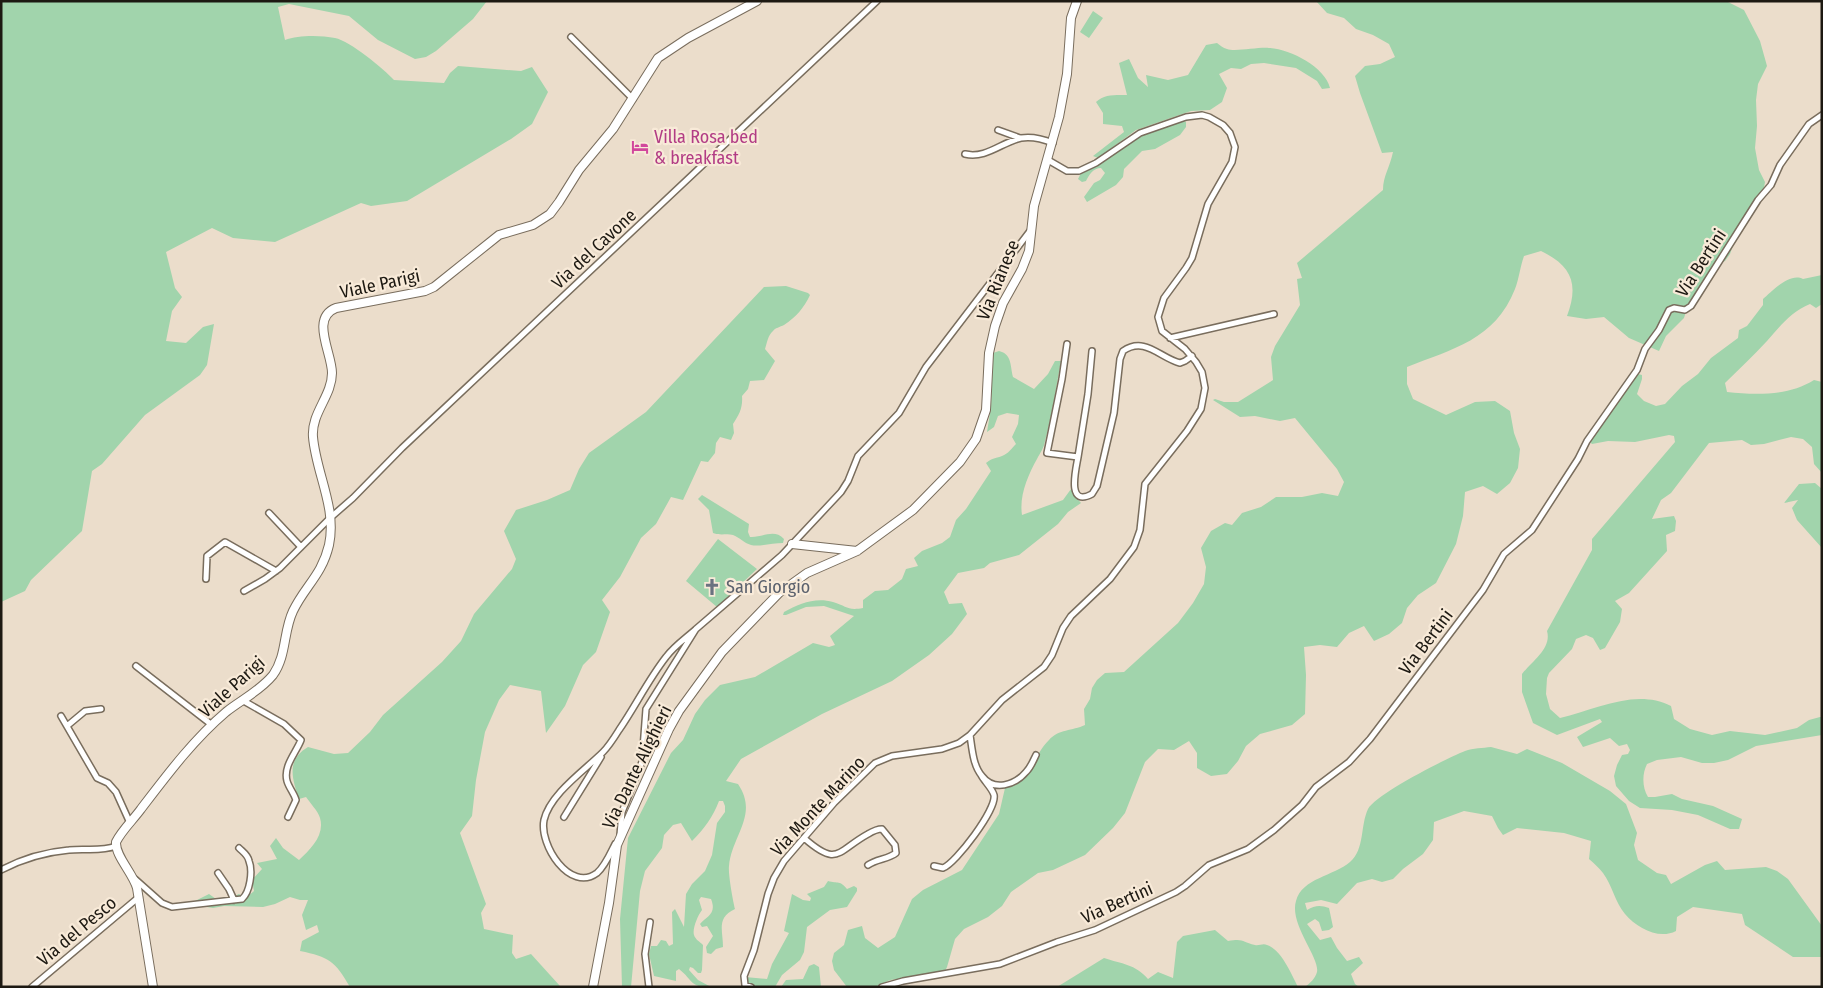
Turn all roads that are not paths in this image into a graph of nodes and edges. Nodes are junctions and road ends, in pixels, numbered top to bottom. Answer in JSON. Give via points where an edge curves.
{"nodes":[{"id":1,"x":757,"y":1,"type":"edge"},
{"id":2,"x":877,"y":1,"type":"edge"},
{"id":3,"x":1077,"y":1,"type":"edge"},
{"id":4,"x":571,"y":37,"type":"dead end"},
{"id":5,"x":633,"y":99,"type":"junction"},
{"id":6,"x":1822,"y":115,"type":"edge"},
{"id":7,"x":998,"y":130,"type":"dead end"},
{"id":8,"x":1020,"y":138,"type":"junction"},
{"id":9,"x":1052,"y":143,"type":"junction"},
{"id":10,"x":965,"y":154,"type":"dead end"},
{"id":11,"x":1048,"y":160,"type":"junction"},
{"id":12,"x":1032,"y":228,"type":"junction"},
{"id":13,"x":1274,"y":314,"type":"dead end"},
{"id":14,"x":1170,"y":338,"type":"junction"},
{"id":15,"x":1068,"y":344,"type":"dead end"},
{"id":16,"x":1092,"y":351,"type":"dead end"},
{"id":17,"x":1192,"y":356,"type":"junction"},
{"id":18,"x":1078,"y":457,"type":"junction"},
{"id":19,"x":269,"y":513,"type":"dead end"},
{"id":20,"x":330,"y":518,"type":"junction"},
{"id":21,"x":792,"y":544,"type":"junction"},
{"id":22,"x":301,"y":547,"type":"junction"},
{"id":23,"x":857,"y":551,"type":"junction"},
{"id":24,"x":276,"y":571,"type":"junction"},
{"id":25,"x":206,"y":579,"type":"dead end"},
{"id":26,"x":244,"y":591,"type":"dead end"},
{"id":27,"x":696,"y":629,"type":"junction"},
{"id":28,"x":136,"y":666,"type":"dead end"},
{"id":29,"x":242,"y":700,"type":"junction"},
{"id":30,"x":101,"y":709,"type":"dead end"},
{"id":31,"x":61,"y":716,"type":"dead end"},
{"id":32,"x":212,"y":725,"type":"junction"},
{"id":33,"x":67,"y":726,"type":"junction"},
{"id":34,"x":970,"y":735,"type":"junction"},
{"id":35,"x":605,"y":750,"type":"junction"},
{"id":36,"x":1036,"y":755,"type":"dead end"},
{"id":37,"x":981,"y":775,"type":"junction"},
{"id":38,"x":564,"y":817,"type":"dead end"},
{"id":39,"x":288,"y":818,"type":"dead end"},
{"id":40,"x":130,"y":823,"type":"junction"},
{"id":41,"x":620,"y":835,"type":"junction"},
{"id":42,"x":804,"y":838,"type":"junction"},
{"id":43,"x":116,"y":846,"type":"junction"},
{"id":44,"x":239,"y":848,"type":"dead end"},
{"id":45,"x":868,"y":865,"type":"dead end"},
{"id":46,"x":934,"y":866,"type":"dead end"},
{"id":47,"x":1,"y":870,"type":"edge"},
{"id":48,"x":218,"y":873,"type":"dead end"},
{"id":49,"x":134,"y":879,"type":"junction"},
{"id":50,"x":139,"y":897,"type":"junction"},
{"id":51,"x":234,"y":900,"type":"junction"},
{"id":52,"x":650,"y":922,"type":"dead end"},
{"id":53,"x":32,"y":987,"type":"edge"},
{"id":54,"x":152,"y":987,"type":"edge"},
{"id":55,"x":594,"y":987,"type":"edge"},
{"id":56,"x":649,"y":987,"type":"edge"},
{"id":57,"x":751,"y":987,"type":"edge"},
{"id":58,"x":882,"y":987,"type":"edge"}],
"edges":[{"from":1,"to":5,"type":"street","name":"Viale Parigi","via":[[661,55]]},
{"from":2,"to":20,"type":"street","name":"Via del Cavone"},
{"from":3,"to":9,"type":"street","name":"Via Rianese","via":[[1071,18],[1063,97]]},
{"from":4,"to":5,"type":"street"},
{"from":5,"to":20,"type":"street","name":"Viale Parigi","via":[[606,140],[574,177],[557,206],[542,221],[499,235],[425,291],[336,308],[326,316],[323,328],[332,376],[313,431]]},
{"from":6,"to":58,"type":"street","name":"Via Bertini","via":[[1809,124],[1780,165],[1771,185],[1758,200],[1691,306],[1685,310],[1669,310],[1645,349],[1637,370],[1592,433],[1532,530],[1504,554],[1478,597],[1349,762],[1319,784],[1302,805],[1263,838],[1245,851],[1209,865],[1185,886],[1166,897],[1100,928],[1000,964]]},
{"from":7,"to":8,"type":"street"},
{"from":8,"to":9,"type":"street"},
{"from":8,"to":10,"type":"street","via":[[980,155]]},
{"from":9,"to":11,"type":"street","name":"Via Rianese"},
{"from":11,"to":12,"type":"street","name":"Via Rianese","via":[[1034,206]]},
{"from":11,"to":14,"type":"street","name":"Via Monte Marino","via":[[1067,171],[1078,171],[1096,163],[1140,133],[1186,117],[1209,117],[1229,131],[1235,147],[1232,162],[1209,202],[1190,262],[1164,298],[1159,311],[1160,327]]},
{"from":12,"to":21,"type":"street","via":[[924,370],[898,413],[858,456],[843,490]]},
{"from":12,"to":23,"type":"street","name":"Via Rianese","via":[[1027,257],[1003,303],[993,334],[986,410],[976,439],[927,498]]},
{"from":13,"to":14,"type":"street"},
{"from":14,"to":17,"type":"street","name":"Via Monte Marino"},
{"from":15,"to":18,"type":"street","via":[[1047,452]]},
{"from":16,"to":18,"type":"street"},
{"from":17,"to":18,"type":"street","via":[[1180,363],[1146,346],[1124,350],[1120,357],[1114,413],[1097,486],[1088,496],[1080,495],[1074,489]]},
{"from":17,"to":34,"type":"street","name":"Via Monte Marino","via":[[1204,378],[1203,404],[1193,424],[1145,484],[1140,530],[1134,547],[1107,583],[1071,616],[1044,667],[1002,700]]},
{"from":19,"to":22,"type":"street"},
{"from":20,"to":22,"type":"street","name":"Via del Cavone"},
{"from":20,"to":29,"type":"street","name":"Viale Parigi","via":[[324,562],[292,613],[280,663],[268,680]]},
{"from":21,"to":23,"type":"street"},
{"from":21,"to":27,"type":"street"},
{"from":22,"to":24,"type":"street","name":"Via del Cavone"},
{"from":23,"to":41,"type":"street","name":"Via Dante Alighieri","via":[[796,580],[779,593],[726,648],[672,723]]},
{"from":24,"to":25,"type":"street","via":[[225,542],[206,556]]},
{"from":24,"to":26,"type":"street","name":"Via del Cavone"},
{"from":27,"to":35,"type":"street","via":[[665,657]]},
{"from":27,"to":41,"type":"street","via":[[647,706],[642,762],[622,812]]},
{"from":28,"to":32,"type":"street"},
{"from":29,"to":32,"type":"street","name":"Viale Parigi"},
{"from":29,"to":39,"type":"street","via":[[286,725],[300,740],[286,772],[296,800]]},
{"from":30,"to":33,"type":"street","via":[[85,711]]},
{"from":31,"to":33,"type":"street"},
{"from":32,"to":40,"type":"street","name":"Viale Parigi","via":[[177,762]]},
{"from":33,"to":40,"type":"street","via":[[98,779],[116,792]]},
{"from":34,"to":37,"type":"street"},
{"from":34,"to":42,"type":"street","name":"Via Monte Marino","via":[[948,748],[895,756],[875,763]]},
{"from":35,"to":38,"type":"street"},
{"from":35,"to":41,"type":"street","via":[[550,806],[544,820],[544,838],[560,866],[571,874],[586,877],[600,869]]},
{"from":36,"to":37,"type":"street","via":[[1025,774],[1010,783],[994,784]]},
{"from":37,"to":46,"type":"street","via":[[994,796],[988,813],[953,862],[943,868]]},
{"from":40,"to":43,"type":"street","name":"Viale Parigi","via":[[117,839]]},
{"from":41,"to":55,"type":"street","name":"Via Dante Alighieri"},
{"from":42,"to":45,"type":"street","via":[[820,851],[833,855],[868,833],[883,830],[895,845],[896,853]]},
{"from":42,"to":57,"type":"street","name":"Via Monte Marino","via":[[782,864],[772,883],[743,978],[745,985]]},
{"from":43,"to":47,"type":"street","via":[[104,850],[54,852]]},
{"from":43,"to":49,"type":"street"},
{"from":44,"to":51,"type":"street","via":[[250,862],[250,880],[244,898]]},
{"from":48,"to":51,"type":"street"},
{"from":49,"to":50,"type":"street"},
{"from":49,"to":51,"type":"street","via":[[164,904],[175,907]]},
{"from":50,"to":53,"type":"street","name":"Via del Pesco"},
{"from":50,"to":54,"type":"street"},
{"from":52,"to":56,"type":"street","via":[[645,952]]}]}
